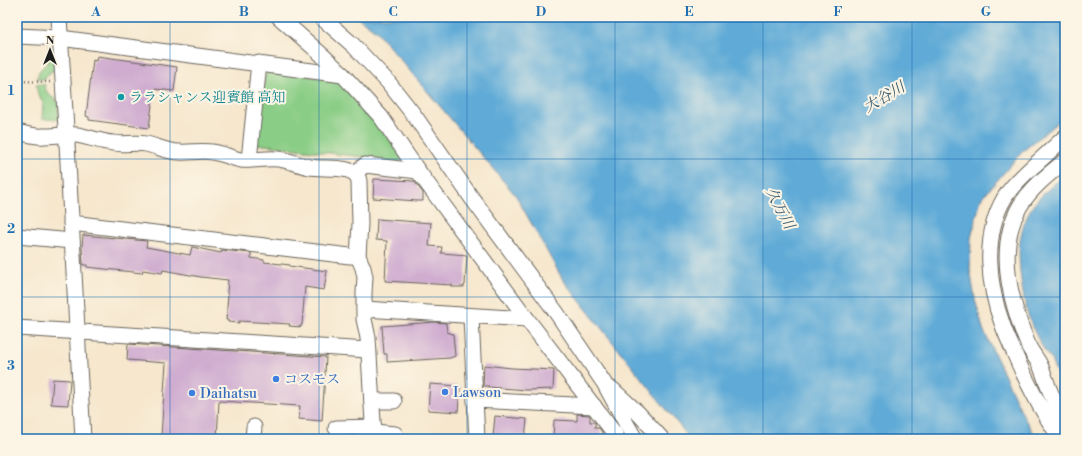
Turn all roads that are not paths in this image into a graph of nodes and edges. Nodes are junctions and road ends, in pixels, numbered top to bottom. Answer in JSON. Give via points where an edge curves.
{"nodes":[{"id":1,"x":59,"y":17,"type":"edge"},
{"id":2,"x":279,"y":17,"type":"edge"},
{"id":3,"x":321,"y":17,"type":"edge"},
{"id":4,"x":17,"y":36,"type":"edge"},
{"id":5,"x":60,"y":38,"type":"junction"},
{"id":6,"x":259,"y":63,"type":"junction"},
{"id":7,"x":343,"y":75,"type":"junction"},
{"id":8,"x":17,"y":132,"type":"edge"},
{"id":9,"x":66,"y":134,"type":"junction"},
{"id":10,"x":1065,"y":137,"type":"edge"},
{"id":11,"x":249,"y":160,"type":"junction"},
{"id":12,"x":1065,"y":161,"type":"edge"},
{"id":13,"x":418,"y":171,"type":"junction"},
{"id":14,"x":355,"y":173,"type":"junction"},
{"id":15,"x":71,"y":223,"type":"junction"},
{"id":16,"x":17,"y":236,"type":"edge"},
{"id":17,"x":72,"y":240,"type":"junction"},
{"id":18,"x":358,"y":256,"type":"junction"},
{"id":19,"x":364,"y":310,"type":"junction"},
{"id":20,"x":471,"y":316,"type":"junction"},
{"id":21,"x":527,"y":320,"type":"junction"},
{"id":22,"x":17,"y":328,"type":"edge"},
{"id":23,"x":77,"y":332,"type":"junction"},
{"id":24,"x":368,"y":350,"type":"junction"},
{"id":25,"x":604,"y":382,"type":"junction"},
{"id":26,"x":394,"y":400,"type":"dead end"},
{"id":27,"x":475,"y":400,"type":"junction"},
{"id":28,"x":372,"y":401,"type":"junction"},
{"id":29,"x":594,"y":406,"type":"junction"},
{"id":30,"x":336,"y":428,"type":"dead end"},
{"id":31,"x":1065,"y":430,"type":"edge"},
{"id":32,"x":374,"y":433,"type":"edge"},
{"id":33,"x":395,"y":434,"type":"dead end"},
{"id":34,"x":83,"y":439,"type":"edge"},
{"id":35,"x":477,"y":439,"type":"edge"},
{"id":36,"x":612,"y":439,"type":"edge"},
{"id":37,"x":635,"y":439,"type":"edge"},
{"id":38,"x":662,"y":439,"type":"edge"},
{"id":39,"x":1061,"y":439,"type":"edge"}],
"edges":[{"from":1,"to":5,"type":"street"},
{"from":2,"to":7,"type":"street"},
{"from":3,"to":25,"type":"street","via":[[353,45],[388,82],[414,115]]},
{"from":4,"to":5,"type":"street","via":[[43,42]]},
{"from":5,"to":6,"type":"street"},
{"from":5,"to":9,"type":"street"},
{"from":6,"to":7,"type":"street"},
{"from":6,"to":11,"type":"street"},
{"from":7,"to":13,"type":"street","via":[[381,117]]},
{"from":8,"to":9,"type":"street","via":[[43,136]]},
{"from":9,"to":11,"type":"street","via":[[112,143],[144,143],[178,152],[211,151]]},
{"from":9,"to":15,"type":"street"},
{"from":10,"to":39,"type":"street","via":[[1012,186],[1004,198],[994,221],[990,258],[992,282],[1003,326],[1021,370]]},
{"from":11,"to":14,"type":"street","via":[[278,159],[315,168],[341,169]]},
{"from":12,"to":31,"type":"street","via":[[1038,184],[1021,205],[1009,236],[1008,258],[1011,288],[1021,326]]},
{"from":13,"to":14,"type":"street","via":[[365,164]]},
{"from":13,"to":21,"type":"street"},
{"from":14,"to":18,"type":"street","via":[[359,181]]},
{"from":15,"to":17,"type":"street"},
{"from":15,"to":18,"type":"street"},
{"from":16,"to":17,"type":"street"},
{"from":17,"to":23,"type":"street"},
{"from":18,"to":19,"type":"street","via":[[365,277]]},
{"from":19,"to":20,"type":"street"},
{"from":19,"to":24,"type":"street"},
{"from":20,"to":21,"type":"street"},
{"from":20,"to":27,"type":"street"},
{"from":21,"to":29,"type":"street"},
{"from":22,"to":23,"type":"street"},
{"from":23,"to":24,"type":"street"},
{"from":23,"to":34,"type":"street"},
{"from":24,"to":28,"type":"street"},
{"from":25,"to":37,"type":"street"},
{"from":25,"to":38,"type":"street","via":[[640,414]]},
{"from":26,"to":28,"type":"street"},
{"from":27,"to":29,"type":"street"},
{"from":27,"to":35,"type":"street"},
{"from":28,"to":32,"type":"street"},
{"from":29,"to":36,"type":"street","via":[[615,434]]},
{"from":30,"to":32,"type":"street"},
{"from":32,"to":33,"type":"street"}]}
